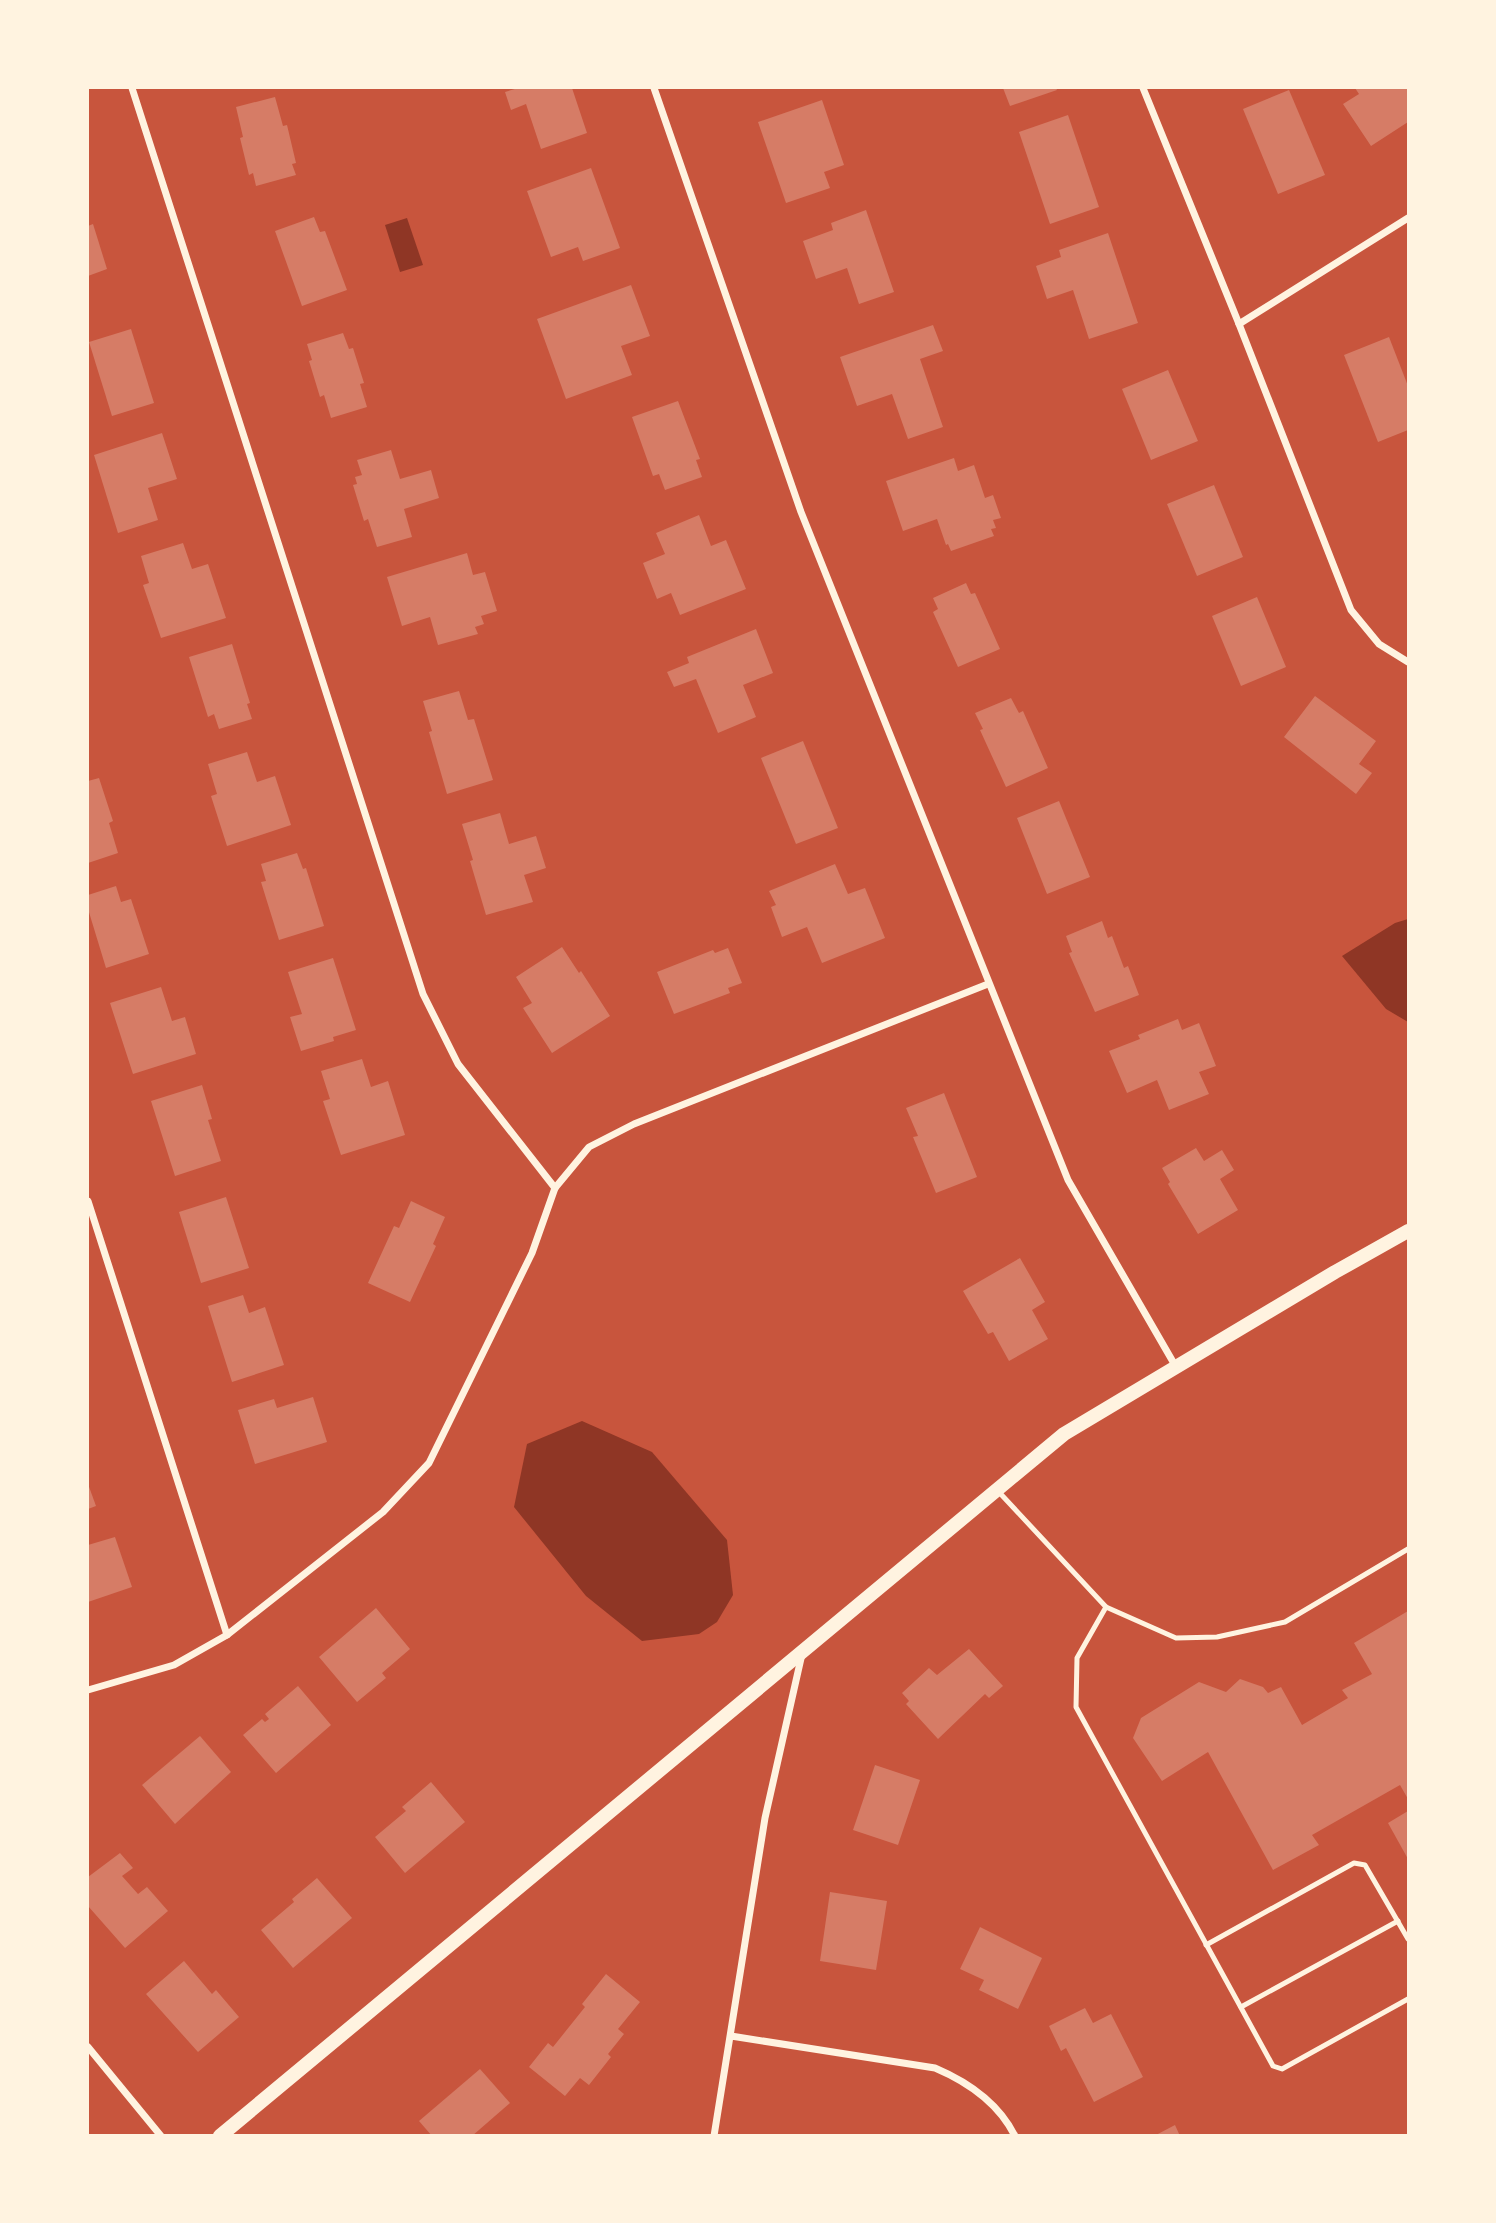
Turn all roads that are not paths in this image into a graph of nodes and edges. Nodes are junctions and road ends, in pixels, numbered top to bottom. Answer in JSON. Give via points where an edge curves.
{"nodes":[{"id":1,"x":132,"y":88,"type":"edge"},
{"id":2,"x":654,"y":88,"type":"edge"},
{"id":3,"x":1143,"y":88,"type":"edge"},
{"id":4,"x":1409,"y":218,"type":"edge"},
{"id":5,"x":1239,"y":324,"type":"junction"},
{"id":6,"x":1405,"y":660,"type":"edge"},
{"id":7,"x":988,"y":984,"type":"junction"},
{"id":8,"x":555,"y":1188,"type":"junction"},
{"id":9,"x":88,"y":1202,"type":"edge"},
{"id":10,"x":1409,"y":1231,"type":"edge"},
{"id":11,"x":1176,"y":1367,"type":"junction"},
{"id":12,"x":997,"y":1490,"type":"junction"},
{"id":13,"x":1409,"y":1549,"type":"edge"},
{"id":14,"x":1106,"y":1607,"type":"junction"},
{"id":15,"x":227,"y":1634,"type":"junction"},
{"id":16,"x":802,"y":1653,"type":"junction"},
{"id":17,"x":88,"y":1690,"type":"edge"},
{"id":18,"x":1398,"y":1921,"type":"junction"},
{"id":19,"x":1409,"y":1939,"type":"edge"},
{"id":20,"x":1206,"y":1945,"type":"junction"},
{"id":21,"x":1409,"y":1999,"type":"edge"},
{"id":22,"x":1241,"y":2007,"type":"junction"},
{"id":23,"x":731,"y":2036,"type":"junction"},
{"id":24,"x":88,"y":2047,"type":"edge"},
{"id":25,"x":161,"y":2136,"type":"edge"},
{"id":26,"x":220,"y":2136,"type":"edge"},
{"id":27,"x":714,"y":2136,"type":"edge"},
{"id":28,"x":1016,"y":2136,"type":"edge"}],
"edges":[{"from":1,"to":8,"type":"street","via":[[423,994],[458,1064]]},
{"from":2,"to":7,"type":"street","via":[[801,512]]},
{"from":3,"to":5,"type":"street"},
{"from":4,"to":5,"type":"street"},
{"from":5,"to":6,"type":"street","via":[[1351,610],[1379,644]]},
{"from":7,"to":8,"type":"street","via":[[635,1124],[589,1147]]},
{"from":7,"to":11,"type":"street","via":[[1068,1180]]},
{"from":8,"to":15,"type":"street","via":[[532,1253],[429,1462],[383,1512]]},
{"from":9,"to":15,"type":"street"},
{"from":10,"to":11,"type":"main road"},
{"from":11,"to":12,"type":"main road","via":[[1064,1434]]},
{"from":12,"to":14,"type":"lane"},
{"from":12,"to":16,"type":"main road"},
{"from":13,"to":14,"type":"lane","via":[[1285,1622],[1217,1637],[1176,1638]]},
{"from":14,"to":20,"type":"lane","via":[[1077,1658],[1076,1707]]},
{"from":15,"to":17,"type":"street","via":[[174,1665]]},
{"from":16,"to":23,"type":"street","via":[[765,1818]]},
{"from":16,"to":26,"type":"main road"},
{"from":18,"to":19,"type":"lane"},
{"from":18,"to":20,"type":"lane","via":[[1365,1865],[1354,1863]]},
{"from":18,"to":22,"type":"lane"},
{"from":20,"to":22,"type":"lane"},
{"from":21,"to":22,"type":"lane","via":[[1282,2069],[1273,2066]]},
{"from":23,"to":27,"type":"street"},
{"from":23,"to":28,"type":"street","via":[[935,2068],[964,2081],[991,2103]]},
{"from":24,"to":25,"type":"street"}]}
